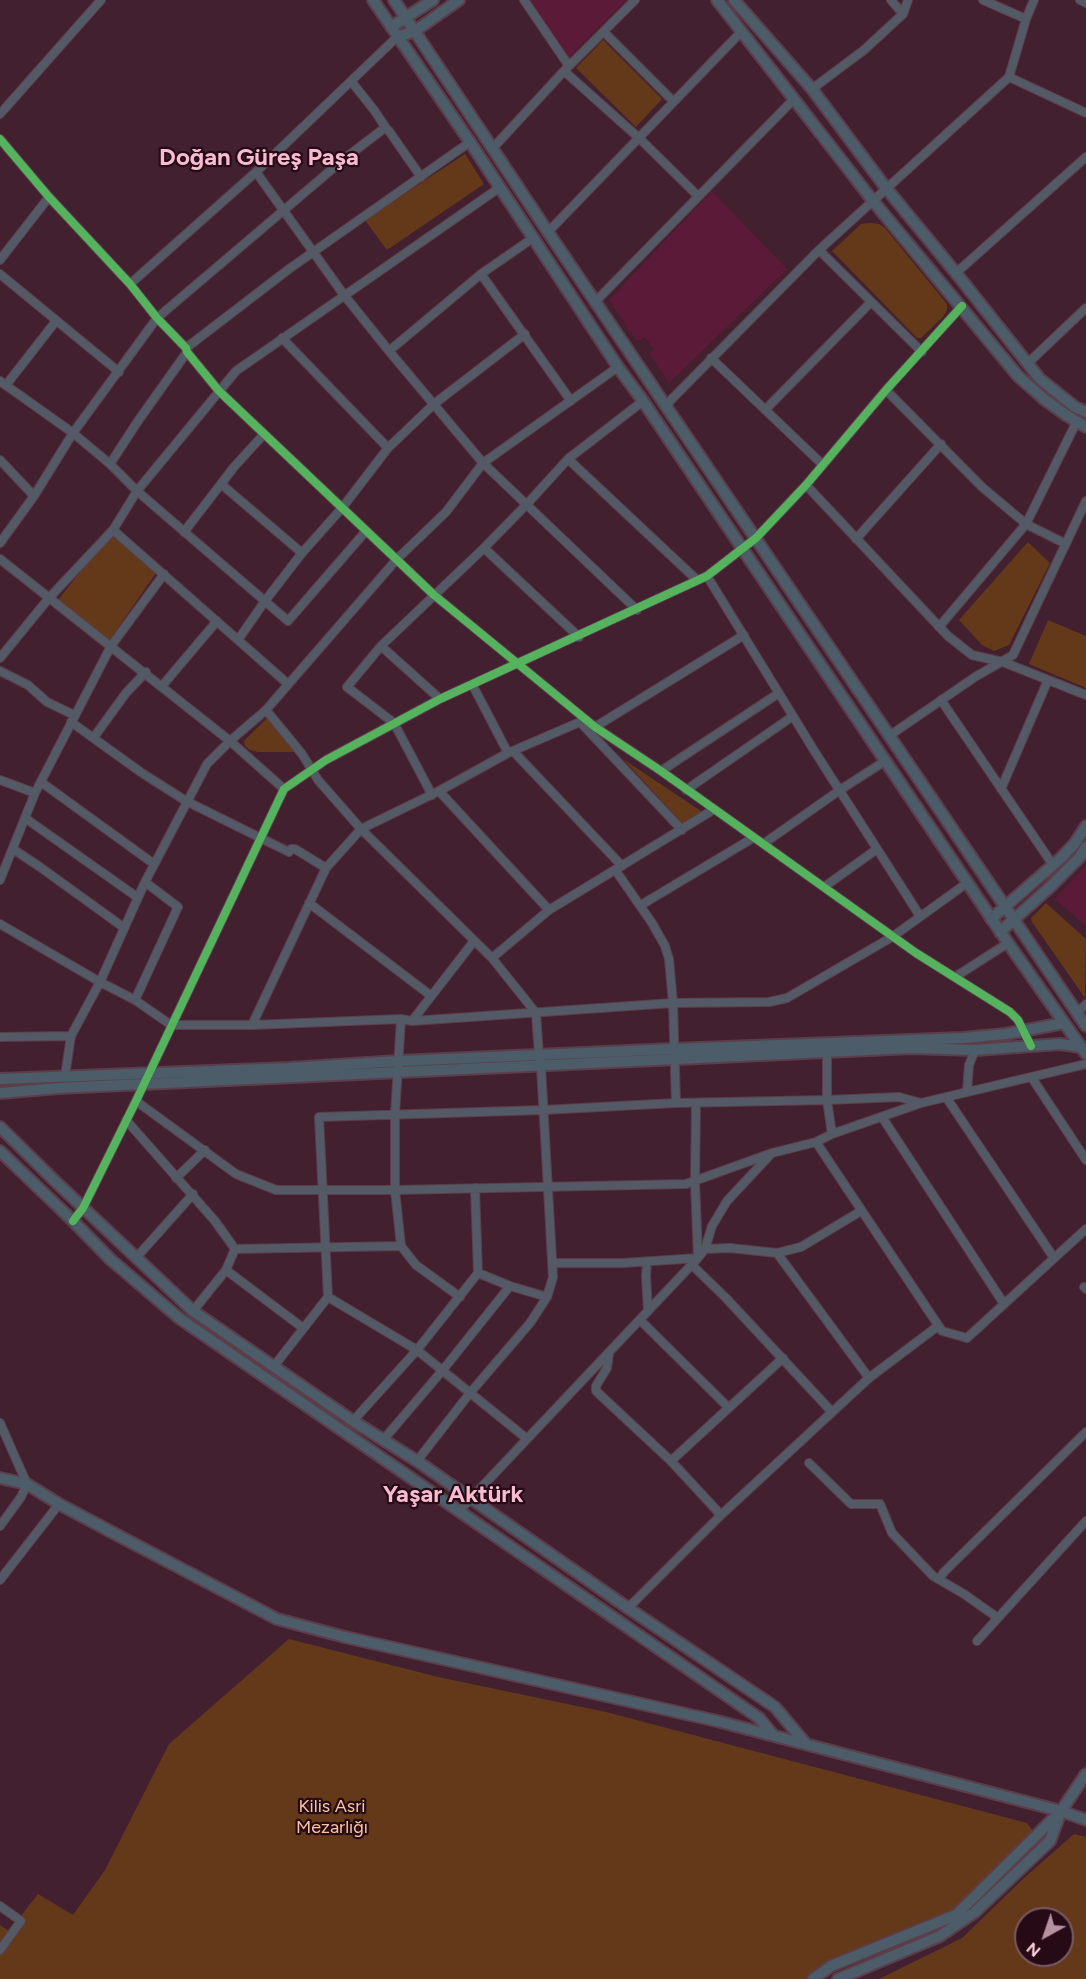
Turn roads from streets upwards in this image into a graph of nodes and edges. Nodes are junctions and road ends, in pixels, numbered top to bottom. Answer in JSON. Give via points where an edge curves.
{"nodes":[{"id":1,"x":101,"y":0,"type":"edge"},
{"id":2,"x":373,"y":0,"type":"edge"},
{"id":3,"x":394,"y":0,"type":"edge"},
{"id":4,"x":434,"y":0,"type":"edge"},
{"id":5,"x":459,"y":0,"type":"edge"},
{"id":6,"x":524,"y":0,"type":"edge"},
{"id":7,"x":635,"y":0,"type":"edge"},
{"id":8,"x":717,"y":0,"type":"edge"},
{"id":9,"x":734,"y":0,"type":"edge"},
{"id":10,"x":891,"y":0,"type":"edge"},
{"id":11,"x":908,"y":0,"type":"edge"},
{"id":12,"x":983,"y":0,"type":"edge"},
{"id":13,"x":1034,"y":0,"type":"edge"},
{"id":14,"x":1080,"y":0,"type":"edge"},
{"id":15,"x":1086,"y":3,"type":"edge"},
{"id":16,"x":903,"y":14,"type":"junction"},
{"id":17,"x":407,"y":19,"type":"junction"},
{"id":18,"x":1026,"y":19,"type":"junction"},
{"id":19,"x":415,"y":31,"type":"junction"},
{"id":20,"x":742,"y":31,"type":"junction"},
{"id":21,"x":394,"y":32,"type":"junction"},
{"id":22,"x":604,"y":32,"type":"junction"},
{"id":23,"x":566,"y":69,"type":"junction"},
{"id":24,"x":1009,"y":77,"type":"junction"},
{"id":25,"x":351,"y":81,"type":"junction"},
{"id":26,"x":812,"y":89,"type":"junction"},
{"id":27,"x":794,"y":99,"type":"junction"},
{"id":28,"x":673,"y":101,"type":"junction"},
{"id":29,"x":1086,"y":113,"type":"edge"},
{"id":30,"x":0,"y":114,"type":"edge"},
{"id":31,"x":386,"y":128,"type":"junction"},
{"id":32,"x":639,"y":138,"type":"junction"},
{"id":33,"x":470,"y":142,"type":"junction"},
{"id":34,"x":1,"y":144,"type":"edge"},
{"id":35,"x":492,"y":149,"type":"junction"},
{"id":36,"x":1086,"y":157,"type":"edge"},
{"id":37,"x":256,"y":172,"type":"junction"},
{"id":38,"x":421,"y":177,"type":"junction"},
{"id":39,"x":499,"y":188,"type":"junction"},
{"id":40,"x":886,"y":188,"type":"junction"},
{"id":41,"x":698,"y":196,"type":"junction"},
{"id":42,"x":49,"y":197,"type":"junction"},
{"id":43,"x":873,"y":201,"type":"junction"},
{"id":44,"x":283,"y":210,"type":"junction"},
{"id":45,"x":548,"y":232,"type":"junction"},
{"id":46,"x":533,"y":238,"type":"junction"},
{"id":47,"x":819,"y":250,"type":"junction"},
{"id":48,"x":313,"y":252,"type":"junction"},
{"id":49,"x":0,"y":260,"type":"edge"},
{"id":50,"x":956,"y":273,"type":"junction"},
{"id":51,"x":0,"y":274,"type":"edge"},
{"id":52,"x":481,"y":274,"type":"junction"},
{"id":53,"x":130,"y":284,"type":"junction"},
{"id":54,"x":344,"y":294,"type":"junction"},
{"id":55,"x":595,"y":302,"type":"junction"},
{"id":56,"x":871,"y":302,"type":"junction"},
{"id":57,"x":962,"y":306,"type":"junction"},
{"id":58,"x":1086,"y":308,"type":"edge"},
{"id":59,"x":157,"y":318,"type":"junction"},
{"id":60,"x":56,"y":321,"type":"junction"},
{"id":61,"x":525,"y":334,"type":"junction"},
{"id":62,"x":282,"y":338,"type":"junction"},
{"id":63,"x":187,"y":350,"type":"junction"},
{"id":64,"x":389,"y":351,"type":"junction"},
{"id":65,"x":922,"y":352,"type":"junction"},
{"id":66,"x":711,"y":358,"type":"junction"},
{"id":67,"x":1028,"y":363,"type":"junction"},
{"id":68,"x":618,"y":367,"type":"junction"},
{"id":69,"x":119,"y":372,"type":"junction"},
{"id":70,"x":3,"y":383,"type":"edge"},
{"id":71,"x":886,"y":390,"type":"junction"},
{"id":72,"x":219,"y":391,"type":"junction"},
{"id":73,"x":571,"y":400,"type":"junction"},
{"id":74,"x":643,"y":401,"type":"junction"},
{"id":75,"x":434,"y":404,"type":"junction"},
{"id":76,"x":666,"y":405,"type":"junction"},
{"id":77,"x":765,"y":410,"type":"junction"},
{"id":78,"x":1086,"y":412,"type":"edge"},
{"id":79,"x":1081,"y":424,"type":"edge"},
{"id":80,"x":73,"y":433,"type":"junction"},
{"id":81,"x":264,"y":434,"type":"junction"},
{"id":82,"x":941,"y":444,"type":"junction"},
{"id":83,"x":388,"y":448,"type":"junction"},
{"id":84,"x":568,"y":459,"type":"junction"},
{"id":85,"x":0,"y":460,"type":"edge"},
{"id":86,"x":110,"y":464,"type":"junction"},
{"id":87,"x":483,"y":464,"type":"junction"},
{"id":88,"x":823,"y":465,"type":"junction"},
{"id":89,"x":221,"y":484,"type":"junction"},
{"id":90,"x":806,"y":485,"type":"junction"},
{"id":91,"x":137,"y":491,"type":"junction"},
{"id":92,"x":34,"y":496,"type":"junction"},
{"id":93,"x":1086,"y":501,"type":"edge"},
{"id":94,"x":527,"y":504,"type":"junction"},
{"id":95,"x":342,"y":508,"type":"junction"},
{"id":96,"x":1026,"y":524,"type":"junction"},
{"id":97,"x":112,"y":530,"type":"junction"},
{"id":98,"x":366,"y":531,"type":"junction"},
{"id":99,"x":184,"y":532,"type":"junction"},
{"id":100,"x":756,"y":538,"type":"junction"},
{"id":101,"x":856,"y":539,"type":"junction"},
{"id":102,"x":0,"y":543,"type":"edge"},
{"id":103,"x":1066,"y":544,"type":"junction"},
{"id":104,"x":484,"y":548,"type":"junction"},
{"id":105,"x":741,"y":548,"type":"junction"},
{"id":106,"x":302,"y":553,"type":"junction"},
{"id":107,"x":0,"y":559,"type":"edge"},
{"id":108,"x":396,"y":560,"type":"junction"},
{"id":109,"x":164,"y":574,"type":"junction"},
{"id":110,"x":707,"y":576,"type":"junction"},
{"id":111,"x":697,"y":580,"type":"junction"},
{"id":112,"x":434,"y":595,"type":"junction"},
{"id":113,"x":49,"y":598,"type":"junction"},
{"id":114,"x":264,"y":602,"type":"junction"},
{"id":115,"x":637,"y":610,"type":"junction"},
{"id":116,"x":218,"y":621,"type":"junction"},
{"id":117,"x":939,"y":627,"type":"junction"},
{"id":118,"x":744,"y":634,"type":"junction"},
{"id":119,"x":579,"y":637,"type":"junction"},
{"id":120,"x":238,"y":640,"type":"junction"},
{"id":121,"x":111,"y":646,"type":"junction"},
{"id":122,"x":381,"y":646,"type":"junction"},
{"id":123,"x":0,"y":658,"type":"edge"},
{"id":124,"x":1003,"y":662,"type":"junction"},
{"id":125,"x":517,"y":664,"type":"junction"},
{"id":126,"x":0,"y":671,"type":"edge"},
{"id":127,"x":146,"y":672,"type":"junction"},
{"id":128,"x":1048,"y":680,"type":"junction"},
{"id":129,"x":288,"y":684,"type":"junction"},
{"id":130,"x":472,"y":684,"type":"junction"},
{"id":131,"x":162,"y":686,"type":"junction"},
{"id":132,"x":779,"y":693,"type":"junction"},
{"id":133,"x":1086,"y":695,"type":"edge"},
{"id":134,"x":440,"y":699,"type":"junction"},
{"id":135,"x":941,"y":700,"type":"junction"},
{"id":136,"x":266,"y":710,"type":"junction"},
{"id":137,"x":793,"y":716,"type":"junction"},
{"id":138,"x":72,"y":719,"type":"junction"},
{"id":139,"x":580,"y":722,"type":"junction"},
{"id":140,"x":394,"y":723,"type":"junction"},
{"id":141,"x":596,"y":727,"type":"junction"},
{"id":142,"x":889,"y":736,"type":"junction"},
{"id":143,"x":94,"y":737,"type":"junction"},
{"id":144,"x":230,"y":741,"type":"junction"},
{"id":145,"x":511,"y":753,"type":"junction"},
{"id":146,"x":885,"y":761,"type":"junction"},
{"id":147,"x":312,"y":768,"type":"junction"},
{"id":148,"x":661,"y":771,"type":"junction"},
{"id":149,"x":0,"y":780,"type":"edge"},
{"id":150,"x":41,"y":782,"type":"junction"},
{"id":151,"x":284,"y":789,"type":"junction"},
{"id":152,"x":1001,"y":789,"type":"junction"},
{"id":153,"x":686,"y":790,"type":"junction"},
{"id":154,"x":840,"y":790,"type":"junction"},
{"id":155,"x":35,"y":793,"type":"junction"},
{"id":156,"x":435,"y":793,"type":"junction"},
{"id":157,"x":186,"y":801,"type":"junction"},
{"id":158,"x":713,"y":810,"type":"junction"},
{"id":159,"x":25,"y":818,"type":"junction"},
{"id":160,"x":1086,"y":826,"type":"edge"},
{"id":161,"x":361,"y":829,"type":"junction"},
{"id":162,"x":682,"y":830,"type":"junction"},
{"id":163,"x":262,"y":838,"type":"junction"},
{"id":164,"x":753,"y":838,"type":"junction"},
{"id":165,"x":763,"y":844,"type":"junction"},
{"id":166,"x":1086,"y":847,"type":"edge"},
{"id":167,"x":13,"y":849,"type":"junction"},
{"id":168,"x":877,"y":849,"type":"junction"},
{"id":169,"x":154,"y":864,"type":"junction"},
{"id":170,"x":1053,"y":865,"type":"junction"},
{"id":171,"x":326,"y":868,"type":"junction"},
{"id":172,"x":619,"y":868,"type":"junction"},
{"id":173,"x":0,"y":880,"type":"edge"},
{"id":174,"x":145,"y":882,"type":"junction"},
{"id":175,"x":967,"y":883,"type":"junction"},
{"id":176,"x":824,"y":887,"type":"junction"},
{"id":177,"x":137,"y":897,"type":"junction"},
{"id":178,"x":309,"y":903,"type":"junction"},
{"id":179,"x":641,"y":905,"type":"junction"},
{"id":180,"x":1005,"y":907,"type":"junction"},
{"id":181,"x":549,"y":910,"type":"junction"},
{"id":182,"x":920,"y":916,"type":"junction"},
{"id":183,"x":991,"y":919,"type":"junction"},
{"id":184,"x":1015,"y":921,"type":"junction"},
{"id":185,"x":0,"y":924,"type":"edge"},
{"id":186,"x":123,"y":927,"type":"junction"},
{"id":187,"x":1000,"y":932,"type":"junction"},
{"id":188,"x":892,"y":937,"type":"junction"},
{"id":189,"x":474,"y":941,"type":"junction"},
{"id":190,"x":1008,"y":943,"type":"junction"},
{"id":191,"x":492,"y":958,"type":"junction"},
{"id":192,"x":955,"y":977,"type":"junction"},
{"id":193,"x":100,"y":982,"type":"junction"},
{"id":194,"x":430,"y":996,"type":"junction"},
{"id":195,"x":135,"y":1000,"type":"junction"},
{"id":196,"x":673,"y":1003,"type":"junction"},
{"id":197,"x":1086,"y":1004,"type":"edge"},
{"id":198,"x":536,"y":1013,"type":"junction"},
{"id":199,"x":1077,"y":1013,"type":"junction"},
{"id":200,"x":401,"y":1019,"type":"junction"},
{"id":201,"x":412,"y":1021,"type":"junction"},
{"id":202,"x":1064,"y":1023,"type":"junction"},
{"id":203,"x":171,"y":1025,"type":"junction"},
{"id":204,"x":252,"y":1025,"type":"junction"},
{"id":205,"x":1086,"y":1026,"type":"edge"},
{"id":206,"x":1023,"y":1032,"type":"junction"},
{"id":207,"x":71,"y":1036,"type":"junction"},
{"id":208,"x":0,"y":1037,"type":"edge"},
{"id":209,"x":1031,"y":1046,"type":"junction"},
{"id":210,"x":826,"y":1048,"type":"junction"},
{"id":211,"x":975,"y":1050,"type":"junction"},
{"id":212,"x":1083,"y":1050,"type":"edge"},
{"id":213,"x":674,"y":1055,"type":"junction"},
{"id":214,"x":540,"y":1061,"type":"junction"},
{"id":215,"x":1086,"y":1064,"type":"edge"},
{"id":216,"x":398,"y":1067,"type":"junction"},
{"id":217,"x":149,"y":1072,"type":"junction"},
{"id":218,"x":66,"y":1076,"type":"junction"},
{"id":219,"x":1032,"y":1078,"type":"junction"},
{"id":220,"x":0,"y":1079,"type":"edge"},
{"id":221,"x":142,"y":1085,"type":"junction"},
{"id":222,"x":967,"y":1091,"type":"junction"},
{"id":223,"x":0,"y":1094,"type":"edge"},
{"id":224,"x":946,"y":1097,"type":"junction"},
{"id":225,"x":827,"y":1100,"type":"junction"},
{"id":226,"x":136,"y":1101,"type":"junction"},
{"id":227,"x":696,"y":1102,"type":"junction"},
{"id":228,"x":676,"y":1103,"type":"junction"},
{"id":229,"x":921,"y":1103,"type":"junction"},
{"id":230,"x":543,"y":1110,"type":"junction"},
{"id":231,"x":395,"y":1114,"type":"junction"},
{"id":232,"x":882,"y":1117,"type":"junction"},
{"id":233,"x":126,"y":1120,"type":"junction"},
{"id":234,"x":0,"y":1127,"type":"edge"},
{"id":235,"x":832,"y":1134,"type":"junction"},
{"id":236,"x":816,"y":1142,"type":"junction"},
{"id":237,"x":205,"y":1150,"type":"junction"},
{"id":238,"x":0,"y":1151,"type":"edge"},
{"id":239,"x":772,"y":1153,"type":"junction"},
{"id":240,"x":1086,"y":1160,"type":"edge"},
{"id":241,"x":176,"y":1178,"type":"junction"},
{"id":242,"x":695,"y":1181,"type":"junction"},
{"id":243,"x":547,"y":1187,"type":"junction"},
{"id":244,"x":475,"y":1188,"type":"junction"},
{"id":245,"x":321,"y":1190,"type":"junction"},
{"id":246,"x":394,"y":1190,"type":"junction"},
{"id":247,"x":193,"y":1194,"type":"junction"},
{"id":248,"x":83,"y":1208,"type":"junction"},
{"id":249,"x":861,"y":1211,"type":"junction"},
{"id":250,"x":73,"y":1221,"type":"junction"},
{"id":251,"x":1086,"y":1229,"type":"edge"},
{"id":252,"x":401,"y":1246,"type":"junction"},
{"id":253,"x":325,"y":1247,"type":"junction"},
{"id":254,"x":235,"y":1249,"type":"junction"},
{"id":255,"x":705,"y":1249,"type":"junction"},
{"id":256,"x":777,"y":1253,"type":"junction"},
{"id":257,"x":136,"y":1258,"type":"junction"},
{"id":258,"x":1054,"y":1258,"type":"junction"},
{"id":259,"x":647,"y":1262,"type":"junction"},
{"id":260,"x":695,"y":1262,"type":"junction"},
{"id":261,"x":552,"y":1263,"type":"junction"},
{"id":262,"x":226,"y":1270,"type":"junction"},
{"id":263,"x":478,"y":1273,"type":"junction"},
{"id":264,"x":510,"y":1286,"type":"junction"},
{"id":265,"x":328,"y":1297,"type":"junction"},
{"id":266,"x":460,"y":1297,"type":"junction"},
{"id":267,"x":547,"y":1297,"type":"junction"},
{"id":268,"x":1005,"y":1304,"type":"junction"},
{"id":269,"x":193,"y":1311,"type":"junction"},
{"id":270,"x":648,"y":1311,"type":"junction"},
{"id":271,"x":640,"y":1320,"type":"junction"},
{"id":272,"x":938,"y":1326,"type":"junction"},
{"id":273,"x":303,"y":1328,"type":"junction"},
{"id":274,"x":417,"y":1350,"type":"junction"},
{"id":275,"x":610,"y":1352,"type":"junction"},
{"id":276,"x":783,"y":1358,"type":"junction"},
{"id":277,"x":274,"y":1366,"type":"junction"},
{"id":278,"x":442,"y":1371,"type":"junction"},
{"id":279,"x":869,"y":1378,"type":"junction"},
{"id":280,"x":470,"y":1393,"type":"junction"},
{"id":281,"x":729,"y":1408,"type":"junction"},
{"id":282,"x":832,"y":1412,"type":"junction"},
{"id":283,"x":353,"y":1420,"type":"junction"},
{"id":284,"x":0,"y":1423,"type":"edge"},
{"id":285,"x":1086,"y":1432,"type":"edge"},
{"id":286,"x":526,"y":1438,"type":"junction"},
{"id":287,"x":384,"y":1439,"type":"junction"},
{"id":288,"x":417,"y":1461,"type":"junction"},
{"id":289,"x":671,"y":1461,"type":"junction"},
{"id":290,"x":809,"y":1463,"type":"dead end"},
{"id":291,"x":0,"y":1478,"type":"edge"},
{"id":292,"x":27,"y":1484,"type":"junction"},
{"id":293,"x":469,"y":1498,"type":"junction"},
{"id":294,"x":59,"y":1504,"type":"junction"},
{"id":295,"x":459,"y":1511,"type":"junction"},
{"id":296,"x":720,"y":1515,"type":"junction"},
{"id":297,"x":1086,"y":1521,"type":"edge"},
{"id":298,"x":0,"y":1526,"type":"edge"},
{"id":299,"x":0,"y":1580,"type":"edge"},
{"id":300,"x":939,"y":1580,"type":"junction"},
{"id":301,"x":628,"y":1608,"type":"junction"},
{"id":302,"x":998,"y":1618,"type":"junction"},
{"id":303,"x":976,"y":1641,"type":"dead end"},
{"id":304,"x":773,"y":1736,"type":"junction"},
{"id":305,"x":807,"y":1744,"type":"junction"},
{"id":306,"x":1086,"y":1774,"type":"edge"},
{"id":307,"x":1061,"y":1811,"type":"junction"},
{"id":308,"x":1086,"y":1820,"type":"edge"},
{"id":309,"x":0,"y":1906,"type":"edge"},
{"id":310,"x":0,"y":1950,"type":"edge"},
{"id":311,"x":843,"y":1978,"type":"edge"},
{"id":312,"x":813,"y":1979,"type":"edge"}],
"edges":[{"from":1,"to":30,"type":"street"},
{"from":2,"to":21,"type":"street"},
{"from":3,"to":17,"type":"street"},
{"from":4,"to":17,"type":"street"},
{"from":5,"to":19,"type":"street"},
{"from":6,"to":23,"type":"street"},
{"from":7,"to":22,"type":"street"},
{"from":8,"to":20,"type":"street"},
{"from":9,"to":26,"type":"street"},
{"from":10,"to":16,"type":"street"},
{"from":11,"to":16,"type":"street"},
{"from":12,"to":18,"type":"street"},
{"from":13,"to":18,"type":"street"},
{"from":14,"to":15,"type":"street"},
{"from":16,"to":26,"type":"street"},
{"from":17,"to":19,"type":"street"},
{"from":17,"to":21,"type":"street"},
{"from":18,"to":24,"type":"street"},
{"from":19,"to":21,"type":"street"},
{"from":19,"to":35,"type":"street"},
{"from":20,"to":27,"type":"street"},
{"from":20,"to":28,"type":"street"},
{"from":21,"to":25,"type":"street"},
{"from":21,"to":33,"type":"street"},
{"from":22,"to":23,"type":"street"},
{"from":22,"to":28,"type":"street"},
{"from":23,"to":32,"type":"street"},
{"from":23,"to":35,"type":"street"},
{"from":24,"to":29,"type":"street"},
{"from":24,"to":40,"type":"street"},
{"from":25,"to":31,"type":"street"},
{"from":25,"to":37,"type":"street"},
{"from":26,"to":40,"type":"street"},
{"from":27,"to":41,"type":"street"},
{"from":27,"to":43,"type":"street"},
{"from":28,"to":32,"type":"street"},
{"from":31,"to":38,"type":"street"},
{"from":31,"to":44,"type":"street"},
{"from":32,"to":41,"type":"street"},
{"from":32,"to":45,"type":"street"},
{"from":33,"to":38,"type":"street"},
{"from":33,"to":39,"type":"street"},
{"from":34,"to":42,"type":"street"},
{"from":35,"to":45,"type":"street"},
{"from":36,"to":50,"type":"street"},
{"from":37,"to":44,"type":"street"},
{"from":37,"to":53,"type":"street"},
{"from":38,"to":48,"type":"street"},
{"from":39,"to":46,"type":"street"},
{"from":39,"to":54,"type":"street"},
{"from":40,"to":43,"type":"street"},
{"from":40,"to":50,"type":"street"},
{"from":41,"to":55,"type":"street"},
{"from":42,"to":49,"type":"street"},
{"from":42,"to":53,"type":"street"},
{"from":43,"to":47,"type":"street"},
{"from":43,"to":57,"type":"street"},
{"from":44,"to":48,"type":"street"},
{"from":44,"to":59,"type":"street"},
{"from":45,"to":55,"type":"street"},
{"from":46,"to":52,"type":"street"},
{"from":46,"to":68,"type":"street"},
{"from":47,"to":56,"type":"street"},
{"from":47,"to":66,"type":"street"},
{"from":48,"to":54,"type":"street"},
{"from":48,"to":63,"type":"street"},
{"from":50,"to":67,"type":"street"},
{"from":51,"to":60,"type":"street"},
{"from":52,"to":61,"type":"street"},
{"from":52,"to":64,"type":"street"},
{"from":53,"to":59,"type":"street"},
{"from":54,"to":62,"type":"street"},
{"from":54,"to":64,"type":"street"},
{"from":55,"to":76,"type":"street"},
{"from":56,"to":65,"type":"street"},
{"from":56,"to":77,"type":"street"},
{"from":57,"to":65,"type":"street"},
{"from":57,"to":79,"type":"street","via":[[1018,376]]},
{"from":58,"to":67,"type":"street"},
{"from":59,"to":63,"type":"street"},
{"from":59,"to":69,"type":"street"},
{"from":60,"to":69,"type":"street"},
{"from":60,"to":70,"type":"street"},
{"from":61,"to":73,"type":"street"},
{"from":61,"to":75,"type":"street"},
{"from":62,"to":72,"type":"street","via":[[236,371]]},
{"from":62,"to":83,"type":"street"},
{"from":63,"to":72,"type":"street"},
{"from":63,"to":86,"type":"street"},
{"from":64,"to":75,"type":"street"},
{"from":65,"to":71,"type":"street"},
{"from":66,"to":76,"type":"street"},
{"from":66,"to":77,"type":"street"},
{"from":67,"to":78,"type":"street","via":[[1040,379]]},
{"from":68,"to":73,"type":"street"},
{"from":68,"to":74,"type":"street"},
{"from":69,"to":80,"type":"street"},
{"from":70,"to":80,"type":"street"},
{"from":71,"to":82,"type":"street"},
{"from":71,"to":88,"type":"street"},
{"from":72,"to":81,"type":"street"},
{"from":72,"to":91,"type":"street"},
{"from":73,"to":87,"type":"street"},
{"from":74,"to":84,"type":"street"},
{"from":74,"to":105,"type":"street"},
{"from":75,"to":83,"type":"street"},
{"from":75,"to":87,"type":"street"},
{"from":76,"to":100,"type":"street"},
{"from":77,"to":88,"type":"street"},
{"from":79,"to":96,"type":"street"},
{"from":80,"to":86,"type":"street"},
{"from":80,"to":92,"type":"street"},
{"from":81,"to":89,"type":"street"},
{"from":81,"to":95,"type":"street"},
{"from":82,"to":96,"type":"street"},
{"from":82,"to":101,"type":"street"},
{"from":83,"to":95,"type":"street"},
{"from":84,"to":94,"type":"street"},
{"from":84,"to":111,"type":"street"},
{"from":85,"to":92,"type":"street"},
{"from":86,"to":91,"type":"street"},
{"from":87,"to":94,"type":"street"},
{"from":87,"to":108,"type":"street","via":[[446,512]]},
{"from":88,"to":90,"type":"street"},
{"from":89,"to":99,"type":"street"},
{"from":89,"to":106,"type":"street"},
{"from":90,"to":100,"type":"street"},
{"from":90,"to":101,"type":"street"},
{"from":91,"to":97,"type":"street"},
{"from":91,"to":99,"type":"street"},
{"from":92,"to":102,"type":"street"},
{"from":93,"to":103,"type":"street"},
{"from":94,"to":104,"type":"street"},
{"from":94,"to":115,"type":"street"},
{"from":95,"to":98,"type":"street"},
{"from":95,"to":106,"type":"street"},
{"from":96,"to":103,"type":"street"},
{"from":96,"to":117,"type":"street"},
{"from":97,"to":109,"type":"street"},
{"from":97,"to":113,"type":"street"},
{"from":98,"to":108,"type":"street"},
{"from":98,"to":114,"type":"street","via":[[288,621]]},
{"from":99,"to":114,"type":"street"},
{"from":100,"to":105,"type":"street"},
{"from":100,"to":142,"type":"street"},
{"from":101,"to":117,"type":"street"},
{"from":103,"to":124,"type":"street","via":[[1013,656]]},
{"from":104,"to":112,"type":"street"},
{"from":104,"to":119,"type":"street"},
{"from":105,"to":110,"type":"street"},
{"from":105,"to":146,"type":"street"},
{"from":106,"to":114,"type":"street"},
{"from":107,"to":113,"type":"street"},
{"from":108,"to":112,"type":"street"},
{"from":108,"to":129,"type":"street"},
{"from":109,"to":116,"type":"street"},
{"from":109,"to":121,"type":"street"},
{"from":110,"to":111,"type":"street"},
{"from":110,"to":118,"type":"street"},
{"from":111,"to":115,"type":"street"},
{"from":112,"to":122,"type":"street"},
{"from":112,"to":125,"type":"street"},
{"from":113,"to":121,"type":"street"},
{"from":113,"to":123,"type":"street"},
{"from":114,"to":120,"type":"street"},
{"from":115,"to":119,"type":"street"},
{"from":116,"to":120,"type":"street"},
{"from":116,"to":131,"type":"street"},
{"from":117,"to":124,"type":"street","via":[[972,655]]},
{"from":118,"to":132,"type":"street"},
{"from":118,"to":141,"type":"street"},
{"from":119,"to":125,"type":"street"},
{"from":120,"to":129,"type":"street"},
{"from":121,"to":127,"type":"street"},
{"from":121,"to":138,"type":"street"},
{"from":122,"to":134,"type":"street"},
{"from":122,"to":140,"type":"street","via":[[347,687]]},
{"from":124,"to":128,"type":"street"},
{"from":124,"to":135,"type":"street"},
{"from":125,"to":130,"type":"street"},
{"from":125,"to":141,"type":"street"},
{"from":126,"to":138,"type":"street","via":[[28,685]]},
{"from":127,"to":131,"type":"street"},
{"from":127,"to":143,"type":"street"},
{"from":128,"to":133,"type":"street"},
{"from":128,"to":152,"type":"street"},
{"from":129,"to":136,"type":"street"},
{"from":130,"to":134,"type":"street"},
{"from":130,"to":145,"type":"street"},
{"from":131,"to":144,"type":"street"},
{"from":132,"to":137,"type":"street"},
{"from":132,"to":148,"type":"street"},
{"from":134,"to":140,"type":"street"},
{"from":135,"to":142,"type":"street"},
{"from":135,"to":152,"type":"street"},
{"from":136,"to":144,"type":"street"},
{"from":136,"to":147,"type":"street"},
{"from":137,"to":153,"type":"street"},
{"from":137,"to":154,"type":"street"},
{"from":138,"to":143,"type":"street"},
{"from":138,"to":150,"type":"street"},
{"from":139,"to":141,"type":"street"},
{"from":139,"to":145,"type":"street"},
{"from":139,"to":162,"type":"street"},
{"from":140,"to":147,"type":"street"},
{"from":140,"to":156,"type":"street"},
{"from":141,"to":148,"type":"street"},
{"from":142,"to":180,"type":"street"},
{"from":143,"to":157,"type":"street"},
{"from":144,"to":151,"type":"street"},
{"from":144,"to":157,"type":"street","via":[[207,764]]},
{"from":145,"to":156,"type":"street"},
{"from":145,"to":172,"type":"street"},
{"from":146,"to":154,"type":"street"},
{"from":146,"to":175,"type":"street"},
{"from":147,"to":151,"type":"street"},
{"from":147,"to":161,"type":"street"},
{"from":148,"to":153,"type":"street"},
{"from":149,"to":155,"type":"street"},
{"from":150,"to":155,"type":"street"},
{"from":150,"to":169,"type":"street"},
{"from":151,"to":163,"type":"street"},
{"from":152,"to":170,"type":"street"},
{"from":153,"to":158,"type":"street"},
{"from":154,"to":165,"type":"street"},
{"from":154,"to":168,"type":"street"},
{"from":155,"to":159,"type":"street"},
{"from":156,"to":161,"type":"street"},
{"from":156,"to":181,"type":"street"},
{"from":157,"to":163,"type":"street"},
{"from":157,"to":169,"type":"street"},
{"from":158,"to":162,"type":"street"},
{"from":158,"to":164,"type":"street"},
{"from":159,"to":167,"type":"street"},
{"from":159,"to":177,"type":"street"},
{"from":160,"to":170,"type":"street"},
{"from":161,"to":171,"type":"street"},
{"from":161,"to":189,"type":"street"},
{"from":162,"to":172,"type":"street"},
{"from":163,"to":171,"type":"street","via":[[289,852],[296,849]]},
{"from":163,"to":203,"type":"street"},
{"from":164,"to":165,"type":"street"},
{"from":164,"to":179,"type":"street"},
{"from":165,"to":176,"type":"street"},
{"from":166,"to":184,"type":"street"},
{"from":167,"to":173,"type":"street"},
{"from":167,"to":186,"type":"street"},
{"from":168,"to":176,"type":"street"},
{"from":168,"to":182,"type":"street"},
{"from":169,"to":174,"type":"street"},
{"from":170,"to":180,"type":"street"},
{"from":171,"to":178,"type":"street"},
{"from":172,"to":179,"type":"street"},
{"from":172,"to":181,"type":"street"},
{"from":174,"to":177,"type":"street"},
{"from":174,"to":195,"type":"street","via":[[178,907]]},
{"from":175,"to":182,"type":"street"},
{"from":175,"to":183,"type":"street"},
{"from":176,"to":188,"type":"street"},
{"from":177,"to":186,"type":"street"},
{"from":178,"to":194,"type":"street"},
{"from":178,"to":204,"type":"street"},
{"from":179,"to":196,"type":"street","via":[[665,946]]},
{"from":180,"to":183,"type":"street"},
{"from":180,"to":184,"type":"street"},
{"from":181,"to":191,"type":"street"},
{"from":182,"to":188,"type":"street"},
{"from":183,"to":187,"type":"street"},
{"from":184,"to":187,"type":"street"},
{"from":184,"to":199,"type":"street"},
{"from":185,"to":193,"type":"street"},
{"from":186,"to":193,"type":"street"},
{"from":187,"to":190,"type":"street"},
{"from":188,"to":192,"type":"street"},
{"from":188,"to":196,"type":"street","via":[[788,998],[769,1002]]},
{"from":189,"to":191,"type":"street"},
{"from":189,"to":194,"type":"street"},
{"from":190,"to":192,"type":"street"},
{"from":190,"to":202,"type":"street"},
{"from":191,"to":198,"type":"street"},
{"from":192,"to":206,"type":"street","via":[[1010,1012]]},
{"from":193,"to":195,"type":"street"},
{"from":193,"to":207,"type":"street"},
{"from":194,"to":201,"type":"street"},
{"from":195,"to":203,"type":"street"},
{"from":196,"to":198,"type":"street"},
{"from":196,"to":213,"type":"street"},
{"from":197,"to":199,"type":"street"},
{"from":198,"to":201,"type":"street"},
{"from":198,"to":214,"type":"street"},
{"from":199,"to":205,"type":"street"},
{"from":200,"to":201,"type":"street"},
{"from":200,"to":204,"type":"street"},
{"from":200,"to":216,"type":"street"},
{"from":202,"to":206,"type":"street"},
{"from":202,"to":212,"type":"street"},
{"from":203,"to":204,"type":"street"},
{"from":203,"to":217,"type":"street"},
{"from":206,"to":209,"type":"street"},
{"from":206,"to":210,"type":"street"},
{"from":207,"to":208,"type":"street"},
{"from":207,"to":218,"type":"street"},
{"from":209,"to":211,"type":"street"},
{"from":209,"to":212,"type":"street","via":[[1060,1044]]},
{"from":210,"to":211,"type":"street"},
{"from":210,"to":213,"type":"street"},
{"from":210,"to":225,"type":"street"},
{"from":211,"to":222,"type":"street","via":[[969,1065]]},
{"from":213,"to":214,"type":"street"},
{"from":213,"to":228,"type":"street"},
{"from":214,"to":216,"type":"street"},
{"from":214,"to":230,"type":"street"},
{"from":215,"to":219,"type":"street"},
{"from":216,"to":217,"type":"street"},
{"from":216,"to":221,"type":"street"},
{"from":216,"to":231,"type":"street"},
{"from":217,"to":218,"type":"street"},
{"from":217,"to":221,"type":"street"},
{"from":218,"to":220,"type":"street"},
{"from":219,"to":222,"type":"street"},
{"from":219,"to":240,"type":"street"},
{"from":221,"to":223,"type":"street"},
{"from":221,"to":226,"type":"street"},
{"from":222,"to":224,"type":"street"},
{"from":224,"to":229,"type":"street"},
{"from":224,"to":258,"type":"street"},
{"from":225,"to":227,"type":"street"},
{"from":225,"to":229,"type":"street","via":[[899,1097]]},
{"from":225,"to":235,"type":"street"},
{"from":226,"to":233,"type":"street"},
{"from":226,"to":237,"type":"street"},
{"from":227,"to":228,"type":"street"},
{"from":227,"to":242,"type":"street"},
{"from":228,"to":230,"type":"street"},
{"from":229,"to":232,"type":"street"},
{"from":230,"to":231,"type":"street"},
{"from":230,"to":243,"type":"street"},
{"from":231,"to":245,"type":"street","via":[[319,1117]]},
{"from":231,"to":246,"type":"street"},
{"from":232,"to":235,"type":"street"},
{"from":232,"to":268,"type":"street"},
{"from":233,"to":241,"type":"street"},
{"from":233,"to":248,"type":"street"},
{"from":234,"to":248,"type":"street"},
{"from":235,"to":236,"type":"street"},
{"from":236,"to":239,"type":"street"},
{"from":236,"to":249,"type":"street"},
{"from":237,"to":241,"type":"street"},
{"from":237,"to":245,"type":"street","via":[[236,1174],[276,1190]]},
{"from":238,"to":250,"type":"street"},
{"from":239,"to":242,"type":"street"},
{"from":239,"to":255,"type":"street","via":[[727,1201],[712,1226]]},
{"from":241,"to":247,"type":"street"},
{"from":242,"to":243,"type":"street"},
{"from":242,"to":260,"type":"street"},
{"from":243,"to":244,"type":"street"},
{"from":243,"to":261,"type":"street"},
{"from":244,"to":246,"type":"street"},
{"from":244,"to":263,"type":"street"},
{"from":245,"to":246,"type":"street"},
{"from":245,"to":253,"type":"street"},
{"from":246,"to":252,"type":"street"},
{"from":247,"to":254,"type":"street"},
{"from":247,"to":257,"type":"street"},
{"from":248,"to":250,"type":"street"},
{"from":248,"to":257,"type":"street"},
{"from":249,"to":256,"type":"street","via":[[801,1246]]},
{"from":249,"to":272,"type":"street"},
{"from":250,"to":295,"type":"street","via":[[110,1259],[179,1318]]},
{"from":251,"to":258,"type":"street"},
{"from":252,"to":253,"type":"street"},
{"from":252,"to":266,"type":"street","via":[[416,1265]]},
{"from":253,"to":254,"type":"street"},
{"from":253,"to":265,"type":"street"},
{"from":254,"to":262,"type":"street"},
{"from":255,"to":256,"type":"street"},
{"from":255,"to":260,"type":"street"},
{"from":256,"to":279,"type":"street"},
{"from":257,"to":269,"type":"street"},
{"from":258,"to":268,"type":"street"},
{"from":259,"to":260,"type":"street"},
{"from":259,"to":261,"type":"street"},
{"from":259,"to":270,"type":"street"},
{"from":260,"to":270,"type":"street"},
{"from":260,"to":276,"type":"street"},
{"from":261,"to":267,"type":"street","via":[[553,1277]]},
{"from":262,"to":269,"type":"street"},
{"from":262,"to":273,"type":"street"},
{"from":263,"to":264,"type":"street"},
{"from":263,"to":266,"type":"street"},
{"from":264,"to":267,"type":"street"},
{"from":264,"to":278,"type":"street"},
{"from":265,"to":273,"type":"street"},
{"from":265,"to":274,"type":"street"},
{"from":266,"to":274,"type":"street"},
{"from":267,"to":280,"type":"street","via":[[530,1323]]},
{"from":268,"to":272,"type":"street","via":[[967,1338],[942,1331]]},
{"from":269,"to":277,"type":"street"},
{"from":270,"to":271,"type":"street"},
{"from":271,"to":275,"type":"street"},
{"from":271,"to":281,"type":"street"},
{"from":272,"to":279,"type":"street"},
{"from":273,"to":277,"type":"street"},
{"from":274,"to":278,"type":"street"},
{"from":274,"to":283,"type":"street"},
{"from":275,"to":286,"type":"street"},
{"from":275,"to":289,"type":"street","via":[[596,1391]]},
{"from":276,"to":281,"type":"street"},
{"from":276,"to":282,"type":"street"},
{"from":277,"to":283,"type":"street"},
{"from":278,"to":280,"type":"street"},
{"from":278,"to":287,"type":"street"},
{"from":279,"to":282,"type":"street"},
{"from":280,"to":286,"type":"street"},
{"from":280,"to":288,"type":"street"},
{"from":281,"to":289,"type":"street"},
{"from":282,"to":296,"type":"street"},
{"from":283,"to":287,"type":"street"},
{"from":284,"to":292,"type":"street"},
{"from":285,"to":300,"type":"street"},
{"from":286,"to":293,"type":"street"},
{"from":287,"to":288,"type":"street"},
{"from":288,"to":293,"type":"street"},
{"from":289,"to":296,"type":"street"},
{"from":290,"to":300,"type":"street","via":[[851,1504],[880,1504],[892,1533]]},
{"from":291,"to":292,"type":"street"},
{"from":292,"to":294,"type":"street"},
{"from":292,"to":298,"type":"street"},
{"from":293,"to":295,"type":"street"},
{"from":293,"to":301,"type":"street"},
{"from":294,"to":299,"type":"street"},
{"from":294,"to":304,"type":"street","via":[[278,1619]]},
{"from":295,"to":304,"type":"street","via":[[759,1718]]},
{"from":296,"to":301,"type":"street"},
{"from":297,"to":302,"type":"street"},
{"from":300,"to":302,"type":"street"},
{"from":301,"to":305,"type":"street","via":[[775,1707]]},
{"from":302,"to":303,"type":"street"},
{"from":304,"to":305,"type":"street"},
{"from":305,"to":307,"type":"street"},
{"from":306,"to":307,"type":"street"},
{"from":307,"to":308,"type":"street"},
{"from":307,"to":311,"type":"street","via":[[1050,1841],[975,1912],[940,1936]]},
{"from":307,"to":312,"type":"street","via":[[956,1915],[831,1966]]},
{"from":309,"to":310,"type":"street","via":[[21,1921]]}]}
